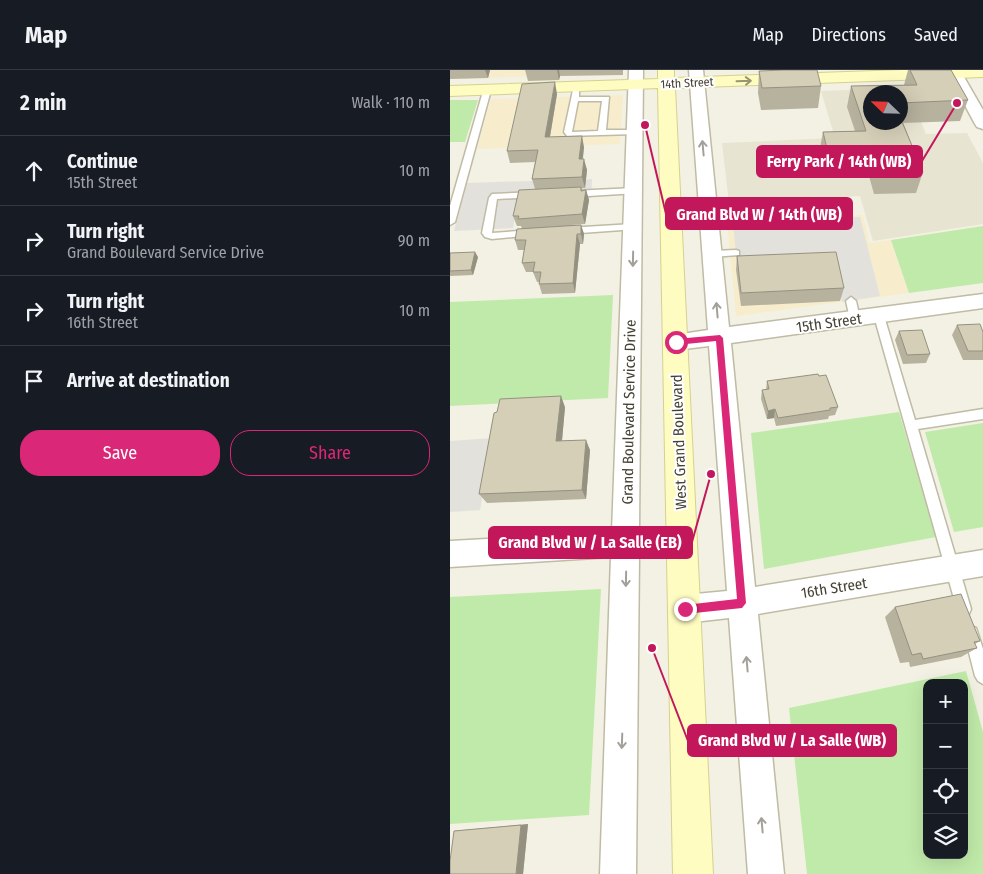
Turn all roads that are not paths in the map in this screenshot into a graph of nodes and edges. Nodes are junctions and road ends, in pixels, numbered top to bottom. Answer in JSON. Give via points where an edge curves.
{"nodes":[{"id":1,"x":954,"y":72,"type":"edge"},
{"id":2,"x":983,"y":72,"type":"edge"},
{"id":3,"x":697,"y":76,"type":"edge"},
{"id":4,"x":666,"y":77,"type":"edge"},
{"id":5,"x":636,"y":78,"type":"edge"},
{"id":6,"x":487,"y":90,"type":"junction"},
{"id":7,"x":450,"y":91,"type":"edge"},
{"id":8,"x":576,"y":93,"type":"junction"},
{"id":9,"x":983,"y":124,"type":"edge"},
{"id":10,"x":635,"y":132,"type":"junction"},
{"id":11,"x":602,"y":133,"type":"junction"},
{"id":12,"x":634,"y":192,"type":"junction"},
{"id":13,"x":546,"y":194,"type":"edge"},
{"id":14,"x":564,"y":194,"type":"edge"},
{"id":15,"x":450,"y":222,"type":"edge"},
{"id":16,"x":633,"y":227,"type":"junction"},
{"id":17,"x":562,"y":231,"type":"edge"},
{"id":18,"x":542,"y":233,"type":"edge"},
{"id":19,"x":983,"y":301,"type":"edge"},
{"id":20,"x":878,"y":316,"type":"junction"},
{"id":21,"x":720,"y":338,"type":"junction"},
{"id":22,"x":676,"y":342,"type":"junction"},
{"id":23,"x":983,"y":414,"type":"edge"},
{"id":24,"x":911,"y":425,"type":"junction"},
{"id":25,"x":682,"y":541,"type":"junction"},
{"id":26,"x":627,"y":544,"type":"junction"},
{"id":27,"x":450,"y":554,"type":"edge"},
{"id":28,"x":983,"y":563,"type":"edge"},
{"id":29,"x":952,"y":568,"type":"junction"},
{"id":30,"x":742,"y":603,"type":"junction"},
{"id":31,"x":685,"y":609,"type":"junction"},
{"id":32,"x":983,"y":676,"type":"edge"},
{"id":33,"x":618,"y":874,"type":"edge"},
{"id":34,"x":693,"y":874,"type":"edge"},
{"id":35,"x":766,"y":874,"type":"edge"}],
"edges":[{"from":1,"to":2,"type":"main road","name":"14th Street"},
{"from":3,"to":1,"type":"main road","name":"14th Street","one_way":true},
{"from":1,"to":9,"type":"street"},
{"from":3,"to":4,"type":"main road","name":"14th Street"},
{"from":21,"to":3,"type":"street","one_way":true,"via":[[724,254]]},
{"from":4,"to":5,"type":"main road","name":"14th Street"},
{"from":4,"to":22,"type":"main road","name":"West Grand Boulevard"},
{"from":5,"to":8,"type":"main road","name":"14th Street"},
{"from":5,"to":10,"type":"street","name":"Grand Boulevard Service Drive"},
{"from":6,"to":7,"type":"main road","name":"14th Street"},
{"from":6,"to":8,"type":"main road","name":"14th Street"},
{"from":6,"to":15,"type":"lane"},
{"from":8,"to":11,"type":"lane","via":[[606,98]]},
{"from":8,"to":11,"type":"lane","via":[[568,132]]},
{"from":10,"to":11,"type":"lane"},
{"from":10,"to":12,"type":"street","name":"Grand Boulevard Service Drive"},
{"from":12,"to":14,"type":"lane"},
{"from":12,"to":16,"type":"street","name":"Grand Boulevard Service Drive"},
{"from":13,"to":18,"type":"lane","via":[[495,196],[487,233],[488,236]]},
{"from":16,"to":17,"type":"lane"},
{"from":16,"to":26,"type":"street","name":"Grand Boulevard Service Drive","one_way":true},
{"from":19,"to":20,"type":"street","name":"15th Street"},
{"from":20,"to":21,"type":"street","name":"15th Street","via":[[853,310]]},
{"from":20,"to":24,"type":"lane"},
{"from":21,"to":22,"type":"street","name":"15th Street"},
{"from":21,"to":30,"type":"street"},
{"from":22,"to":25,"type":"main road","name":"West Grand Boulevard"},
{"from":23,"to":24,"type":"lane"},
{"from":24,"to":29,"type":"lane"},
{"from":25,"to":26,"type":"street"},
{"from":25,"to":31,"type":"main road","name":"West Grand Boulevard"},
{"from":26,"to":27,"type":"street"},
{"from":26,"to":33,"type":"street","name":"Grand Boulevard Service Drive","one_way":true},
{"from":28,"to":29,"type":"street","name":"16th Street"},
{"from":29,"to":30,"type":"street","name":"16th Street"},
{"from":29,"to":32,"type":"lane"},
{"from":30,"to":31,"type":"street","name":"16th Street"},
{"from":35,"to":30,"type":"street","one_way":true},
{"from":31,"to":34,"type":"main road","name":"West Grand Boulevard"}]}
